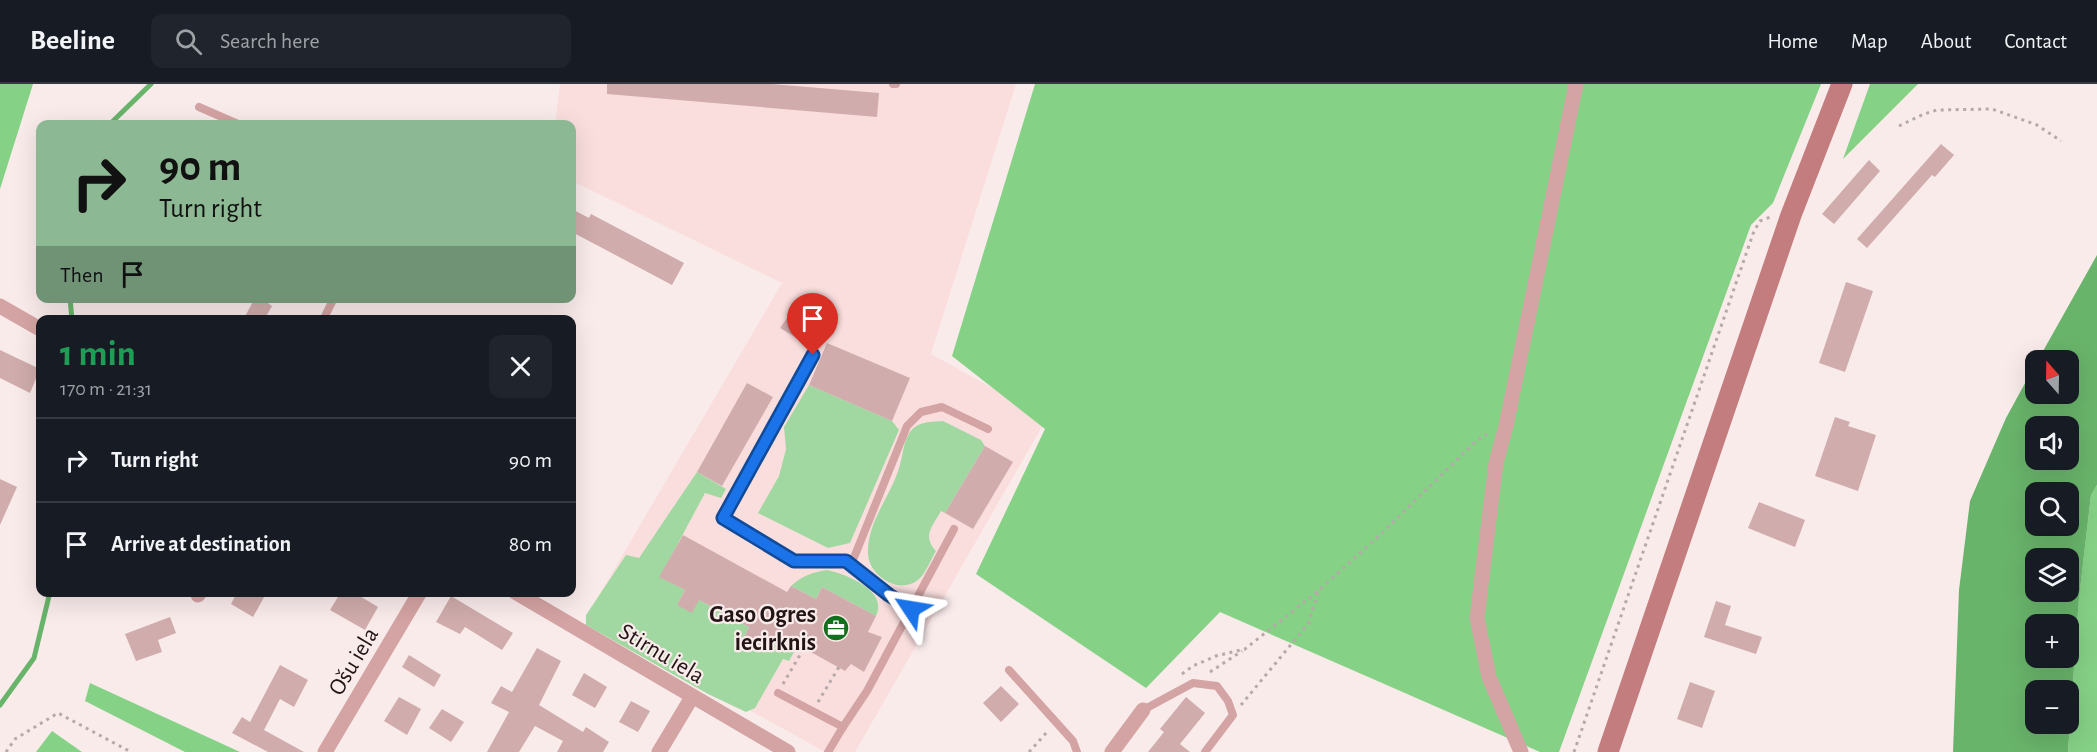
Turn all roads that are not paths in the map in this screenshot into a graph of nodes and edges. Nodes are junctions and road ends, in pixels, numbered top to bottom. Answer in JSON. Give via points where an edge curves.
{"nodes":[{"id":1,"x":1576,"y":84,"type":"edge"},
{"id":2,"x":1842,"y":84,"type":"edge"},
{"id":3,"x":199,"y":107,"type":"dead end"},
{"id":4,"x":229,"y":120,"type":"edge"},
{"id":5,"x":0,"y":306,"type":"edge"},
{"id":6,"x":36,"y":327,"type":"edge"},
{"id":7,"x":813,"y":355,"type":"dead end"},
{"id":8,"x":988,"y":429,"type":"dead end"},
{"id":9,"x":954,"y":529,"type":"dead end"},
{"id":10,"x":851,"y":565,"type":"junction"},
{"id":11,"x":417,"y":597,"type":"edge"},
{"id":12,"x":523,"y":597,"type":"edge"},
{"id":13,"x":911,"y":609,"type":"junction"},
{"id":14,"x":1009,"y":670,"type":"dead end"},
{"id":15,"x":778,"y":693,"type":"road end"},
{"id":16,"x":692,"y":697,"type":"junction"},
{"id":17,"x":1143,"y":710,"type":"joint"},
{"id":18,"x":843,"y":727,"type":"junction"},
{"id":19,"x":325,"y":752,"type":"edge"},
{"id":20,"x":659,"y":752,"type":"edge"},
{"id":21,"x":788,"y":752,"type":"edge"},
{"id":22,"x":828,"y":752,"type":"edge"},
{"id":23,"x":1077,"y":752,"type":"edge"},
{"id":24,"x":1112,"y":752,"type":"edge"},
{"id":25,"x":1205,"y":752,"type":"edge"},
{"id":26,"x":1521,"y":752,"type":"edge"},
{"id":27,"x":1608,"y":752,"type":"edge"}],
"edges":[{"from":1,"to":26,"type":"street","via":[[1496,463],[1477,618],[1489,677]]},
{"from":2,"to":27,"type":"main road","via":[[1791,216]]},
{"from":3,"to":4,"type":"lane"},
{"from":5,"to":6,"type":"street"},
{"from":7,"to":10,"type":"lane","via":[[723,518],[794,561],[846,561]]},
{"from":8,"to":10,"type":"lane","via":[[942,407],[921,412],[907,426]]},
{"from":9,"to":13,"type":"lane"},
{"from":10,"to":13,"type":"lane"},
{"from":11,"to":19,"type":"street","name":"Ošu iela"},
{"from":12,"to":16,"type":"street","name":"Stirnu iela"},
{"from":13,"to":18,"type":"lane"},
{"from":14,"to":23,"type":"lane","via":[[1073,741]]},
{"from":15,"to":18,"type":"lane"},
{"from":16,"to":20,"type":"street"},
{"from":16,"to":21,"type":"street","name":"Stirnu iela"},
{"from":17,"to":24,"type":"street"},
{"from":17,"to":25,"type":"lane","via":[[1193,683],[1217,686],[1233,715]]},
{"from":18,"to":22,"type":"lane"}]}
